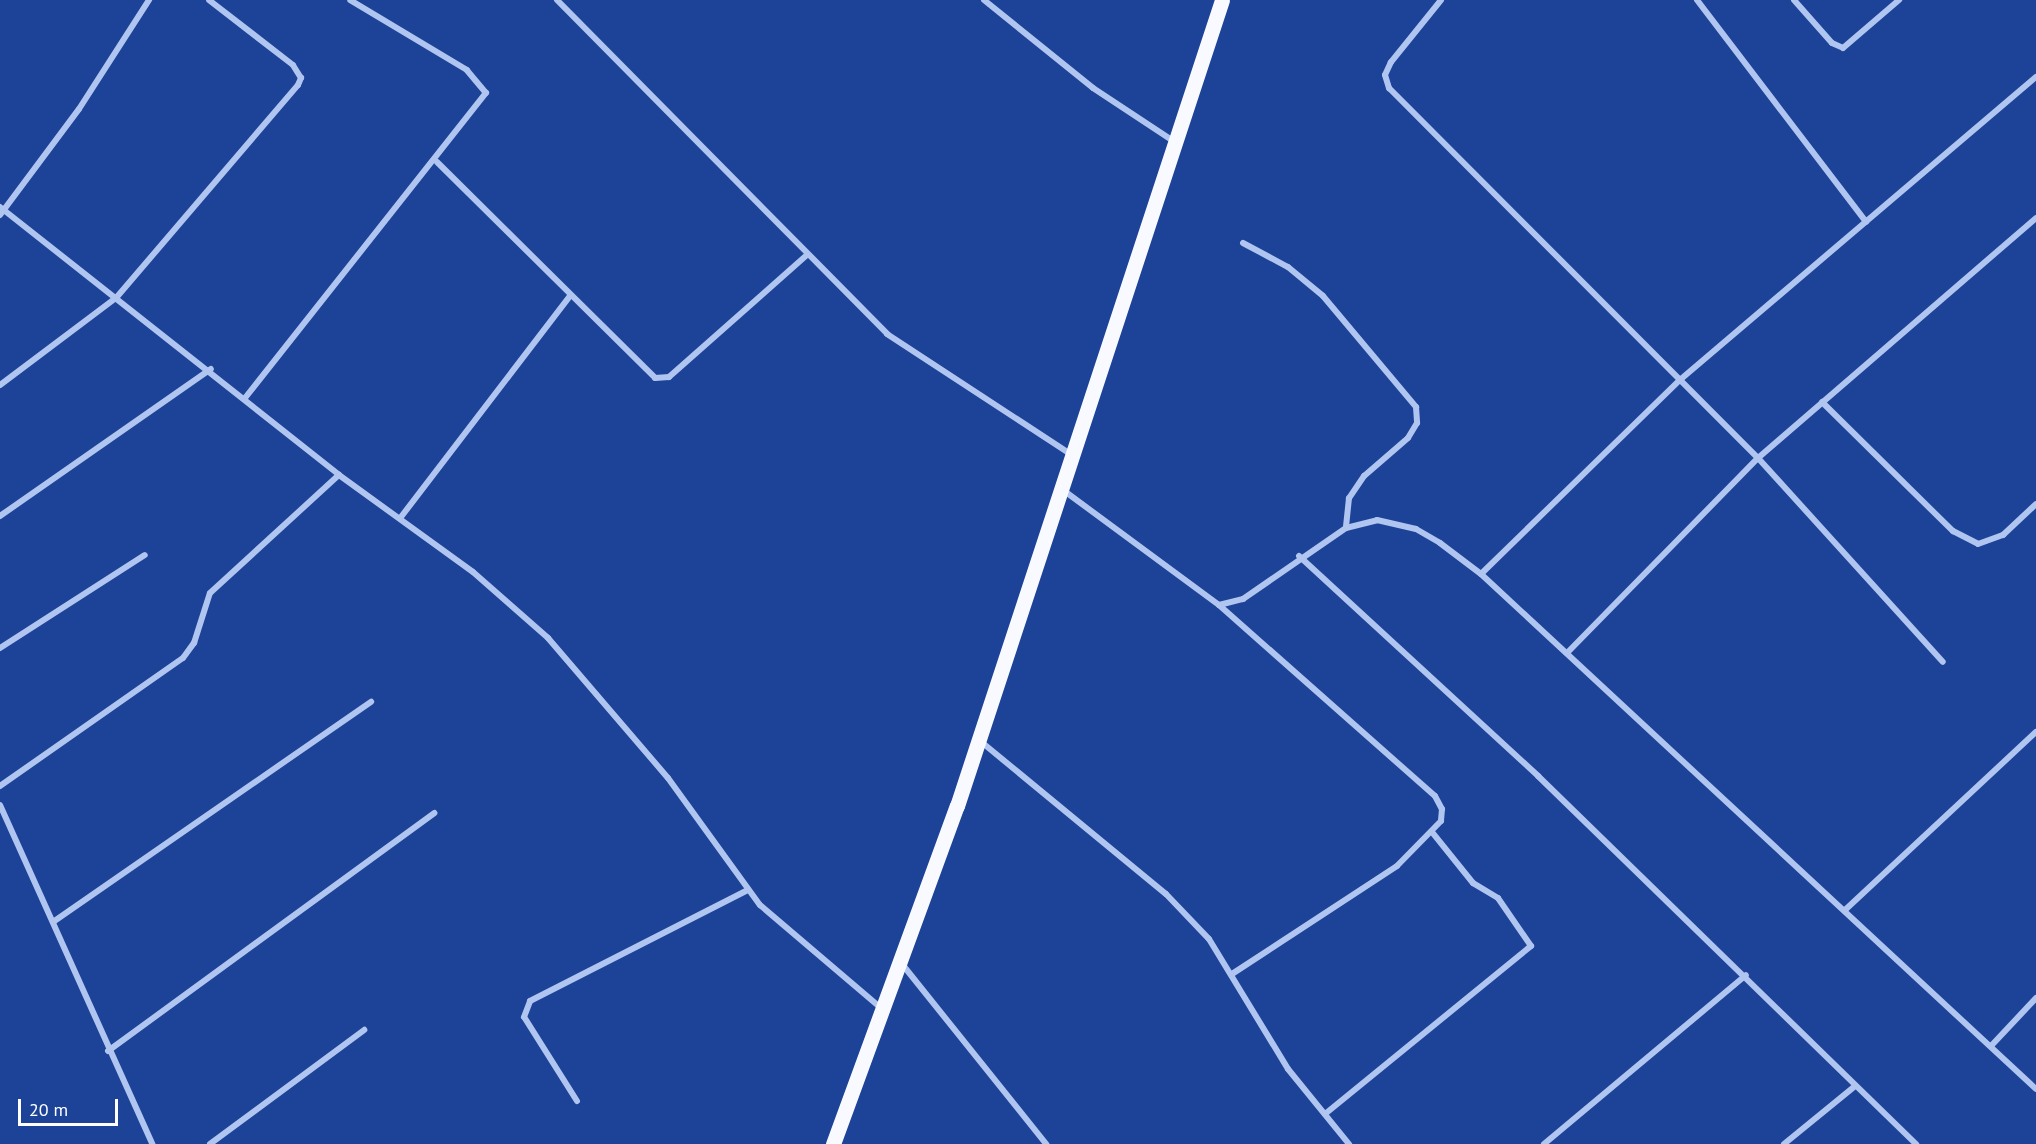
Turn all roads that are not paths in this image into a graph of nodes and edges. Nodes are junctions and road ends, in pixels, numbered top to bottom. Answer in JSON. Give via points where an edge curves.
{"nodes":[{"id":1,"x":149,"y":0,"type":"edge"},
{"id":2,"x":209,"y":0,"type":"edge"},
{"id":3,"x":350,"y":0,"type":"edge"},
{"id":4,"x":556,"y":0,"type":"edge"},
{"id":5,"x":984,"y":0,"type":"edge"},
{"id":6,"x":1222,"y":0,"type":"edge"},
{"id":7,"x":1441,"y":0,"type":"edge"},
{"id":8,"x":1697,"y":0,"type":"edge"},
{"id":9,"x":1794,"y":0,"type":"edge"},
{"id":10,"x":1899,"y":0,"type":"edge"},
{"id":11,"x":2036,"y":77,"type":"edge"},
{"id":12,"x":1175,"y":142,"type":"junction"},
{"id":13,"x":437,"y":162,"type":"junction"},
{"id":14,"x":1,"y":211,"type":"edge"},
{"id":15,"x":2036,"y":218,"type":"edge"},
{"id":16,"x":1866,"y":222,"type":"junction"},
{"id":17,"x":1243,"y":243,"type":"dead end"},
{"id":18,"x":807,"y":255,"type":"junction"},
{"id":19,"x":570,"y":296,"type":"junction"},
{"id":20,"x":116,"y":298,"type":"junction"},
{"id":21,"x":211,"y":369,"type":"junction"},
{"id":22,"x":1681,"y":379,"type":"junction"},
{"id":23,"x":0,"y":385,"type":"edge"},
{"id":24,"x":245,"y":398,"type":"junction"},
{"id":25,"x":1822,"y":402,"type":"junction"},
{"id":26,"x":1072,"y":455,"type":"junction"},
{"id":27,"x":1758,"y":458,"type":"junction"},
{"id":28,"x":339,"y":475,"type":"junction"},
{"id":29,"x":1060,"y":487,"type":"junction"},
{"id":30,"x":2036,"y":504,"type":"edge"},
{"id":31,"x":0,"y":516,"type":"edge"},
{"id":32,"x":401,"y":517,"type":"junction"},
{"id":33,"x":1346,"y":528,"type":"junction"},
{"id":34,"x":145,"y":555,"type":"dead end"},
{"id":35,"x":1299,"y":556,"type":"junction"},
{"id":36,"x":1481,"y":574,"type":"junction"},
{"id":37,"x":1219,"y":605,"type":"junction"},
{"id":38,"x":0,"y":648,"type":"edge"},
{"id":39,"x":1567,"y":653,"type":"junction"},
{"id":40,"x":1943,"y":662,"type":"dead end"},
{"id":41,"x":370,"y":702,"type":"dead end"},
{"id":42,"x":2036,"y":732,"type":"edge"},
{"id":43,"x":978,"y":740,"type":"junction"},
{"id":44,"x":0,"y":786,"type":"edge"},
{"id":45,"x":0,"y":805,"type":"edge"},
{"id":46,"x":434,"y":813,"type":"dead end"},
{"id":47,"x":1432,"y":832,"type":"junction"},
{"id":48,"x":748,"y":890,"type":"junction"},
{"id":49,"x":1845,"y":910,"type":"junction"},
{"id":50,"x":53,"y":922,"type":"junction"},
{"id":51,"x":900,"y":962,"type":"junction"},
{"id":52,"x":1232,"y":974,"type":"junction"},
{"id":53,"x":1746,"y":975,"type":"junction"},
{"id":54,"x":2036,"y":998,"type":"edge"},
{"id":55,"x":883,"y":1009,"type":"junction"},
{"id":56,"x":364,"y":1030,"type":"dead end"},
{"id":57,"x":1991,"y":1046,"type":"junction"},
{"id":58,"x":108,"y":1051,"type":"junction"},
{"id":59,"x":1854,"y":1087,"type":"junction"},
{"id":60,"x":2036,"y":1089,"type":"edge"},
{"id":61,"x":577,"y":1101,"type":"dead end"},
{"id":62,"x":1325,"y":1114,"type":"junction"},
{"id":63,"x":152,"y":1144,"type":"edge"},
{"id":64,"x":210,"y":1144,"type":"edge"},
{"id":65,"x":833,"y":1144,"type":"edge"},
{"id":66,"x":1046,"y":1144,"type":"edge"},
{"id":67,"x":1348,"y":1144,"type":"edge"},
{"id":68,"x":1544,"y":1144,"type":"edge"},
{"id":69,"x":1784,"y":1144,"type":"edge"},
{"id":70,"x":1916,"y":1144,"type":"edge"}],
"edges":[{"from":1,"to":14,"type":"street","via":[[80,109]]},
{"from":2,"to":20,"type":"street","via":[[293,65],[301,78]]},
{"from":3,"to":13,"type":"street","via":[[481,82],[483,103]]},
{"from":4,"to":18,"type":"street"},
{"from":5,"to":12,"type":"street","via":[[1093,88]]},
{"from":6,"to":12,"type":"main road"},
{"from":7,"to":22,"type":"street","via":[[1391,62],[1385,75],[1389,88]]},
{"from":8,"to":16,"type":"street"},
{"from":9,"to":10,"type":"street","via":[[1832,44],[1843,48]]},
{"from":11,"to":16,"type":"street"},
{"from":12,"to":26,"type":"main road"},
{"from":13,"to":19,"type":"street"},
{"from":13,"to":24,"type":"street"},
{"from":14,"to":20,"type":"street"},
{"from":15,"to":25,"type":"street"},
{"from":16,"to":22,"type":"street"},
{"from":17,"to":33,"type":"street","via":[[1288,267],[1323,296],[1416,407],[1417,423],[1408,438],[1364,476],[1350,498]]},
{"from":18,"to":19,"type":"street","via":[[669,377],[645,371]]},
{"from":18,"to":26,"type":"street","via":[[887,334]]},
{"from":19,"to":32,"type":"street"},
{"from":20,"to":21,"type":"street"},
{"from":20,"to":23,"type":"street"},
{"from":21,"to":24,"type":"street"},
{"from":21,"to":31,"type":"street"},
{"from":22,"to":27,"type":"street"},
{"from":22,"to":36,"type":"street"},
{"from":24,"to":28,"type":"street"},
{"from":25,"to":27,"type":"street"},
{"from":25,"to":30,"type":"street","via":[[1953,531],[1978,544],[2003,535]]},
{"from":26,"to":29,"type":"main road"},
{"from":27,"to":39,"type":"street"},
{"from":27,"to":40,"type":"street"},
{"from":28,"to":32,"type":"street"},
{"from":28,"to":44,"type":"street","via":[[210,593],[194,643],[183,658]]},
{"from":29,"to":37,"type":"street"},
{"from":29,"to":43,"type":"main road"},
{"from":32,"to":48,"type":"street","via":[[548,638],[668,778]]},
{"from":33,"to":35,"type":"street"},
{"from":33,"to":36,"type":"street","via":[[1377,520],[1416,529]]},
{"from":34,"to":38,"type":"street"},
{"from":35,"to":37,"type":"street","via":[[1243,599]]},
{"from":35,"to":53,"type":"street"},
{"from":36,"to":39,"type":"street"},
{"from":37,"to":47,"type":"street","via":[[1435,796],[1442,809]]},
{"from":39,"to":49,"type":"street"},
{"from":41,"to":50,"type":"street"},
{"from":42,"to":49,"type":"street"},
{"from":43,"to":51,"type":"main road"},
{"from":43,"to":52,"type":"street","via":[[1166,894]]},
{"from":45,"to":50,"type":"street"},
{"from":46,"to":58,"type":"street"},
{"from":47,"to":52,"type":"street","via":[[1347,902]]},
{"from":47,"to":62,"type":"street","via":[[1473,883],[1498,898],[1531,946]]},
{"from":48,"to":55,"type":"street","via":[[786,931]]},
{"from":48,"to":61,"type":"street","via":[[530,1001],[524,1017]]},
{"from":49,"to":57,"type":"street"},
{"from":50,"to":58,"type":"street"},
{"from":51,"to":55,"type":"main road"},
{"from":51,"to":66,"type":"street"},
{"from":52,"to":62,"type":"street","via":[[1257,1022]]},
{"from":53,"to":59,"type":"street"},
{"from":53,"to":68,"type":"street"},
{"from":54,"to":57,"type":"street"},
{"from":55,"to":65,"type":"main road"},
{"from":56,"to":64,"type":"street"},
{"from":57,"to":60,"type":"street"},
{"from":58,"to":63,"type":"street"},
{"from":59,"to":69,"type":"street"},
{"from":59,"to":70,"type":"street"},
{"from":62,"to":67,"type":"street"}]}
